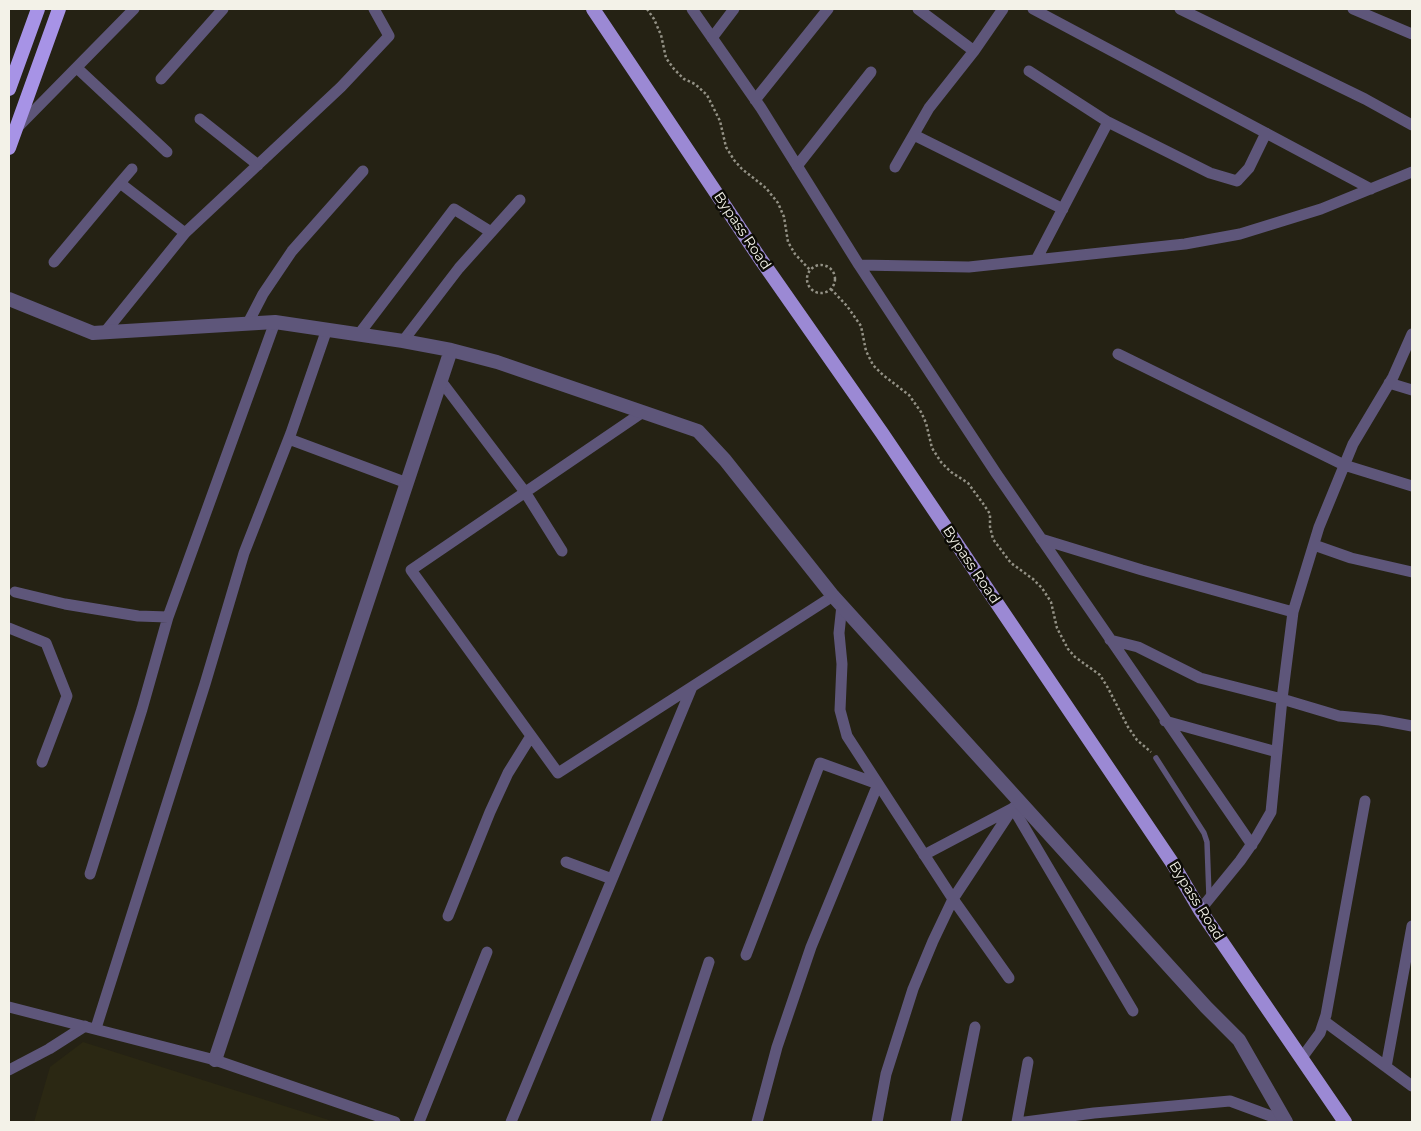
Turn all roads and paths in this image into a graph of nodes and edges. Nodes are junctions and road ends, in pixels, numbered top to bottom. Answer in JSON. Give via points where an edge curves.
{"nodes":[{"id":1,"x":38,"y":9,"type":"edge"},
{"id":2,"x":59,"y":9,"type":"edge"},
{"id":3,"x":134,"y":9,"type":"edge"},
{"id":4,"x":223,"y":9,"type":"edge"},
{"id":5,"x":374,"y":9,"type":"edge"},
{"id":6,"x":593,"y":9,"type":"edge"},
{"id":7,"x":647,"y":9,"type":"edge"},
{"id":8,"x":692,"y":9,"type":"edge"},
{"id":9,"x":734,"y":9,"type":"edge"},
{"id":10,"x":828,"y":9,"type":"edge"},
{"id":11,"x":918,"y":9,"type":"edge"},
{"id":12,"x":1003,"y":9,"type":"edge"},
{"id":13,"x":1033,"y":9,"type":"edge"},
{"id":14,"x":1180,"y":9,"type":"edge"},
{"id":15,"x":1353,"y":9,"type":"edge"},
{"id":16,"x":1412,"y":34,"type":"edge"},
{"id":17,"x":712,"y":38,"type":"junction"},
{"id":18,"x":974,"y":51,"type":"junction"},
{"id":19,"x":77,"y":68,"type":"junction"},
{"id":20,"x":1029,"y":71,"type":"dead end"},
{"id":21,"x":871,"y":72,"type":"dead end"},
{"id":22,"x":161,"y":79,"type":"dead end"},
{"id":23,"x":9,"y":89,"type":"edge"},
{"id":24,"x":755,"y":100,"type":"junction"},
{"id":25,"x":200,"y":119,"type":"dead end"},
{"id":26,"x":1108,"y":122,"type":"junction"},
{"id":27,"x":1412,"y":125,"type":"edge"},
{"id":28,"x":15,"y":130,"type":"junction"},
{"id":29,"x":1266,"y":133,"type":"junction"},
{"id":30,"x":914,"y":135,"type":"junction"},
{"id":31,"x":9,"y":148,"type":"edge"},
{"id":32,"x":167,"y":152,"type":"dead end"},
{"id":33,"x":258,"y":165,"type":"junction"},
{"id":34,"x":797,"y":166,"type":"junction"},
{"id":35,"x":895,"y":166,"type":"dead end"},
{"id":36,"x":132,"y":168,"type":"dead end"},
{"id":37,"x":363,"y":170,"type":"dead end"},
{"id":38,"x":1412,"y":172,"type":"edge"},
{"id":39,"x":120,"y":183,"type":"junction"},
{"id":40,"x":1371,"y":189,"type":"junction"},
{"id":41,"x":520,"y":200,"type":"dead end"},
{"id":42,"x":1063,"y":209,"type":"junction"},
{"id":43,"x":491,"y":232,"type":"junction"},
{"id":44,"x":186,"y":233,"type":"junction"},
{"id":45,"x":1036,"y":260,"type":"junction"},
{"id":46,"x":54,"y":262,"type":"dead end"},
{"id":47,"x":859,"y":266,"type":"junction"},
{"id":48,"x":810,"y":270,"type":"junction"},
{"id":49,"x":831,"y":289,"type":"junction"},
{"id":50,"x":9,"y":299,"type":"edge"},
{"id":51,"x":275,"y":322,"type":"junction"},
{"id":52,"x":248,"y":323,"type":"junction"},
{"id":53,"x":327,"y":330,"type":"junction"},
{"id":54,"x":105,"y":332,"type":"junction"},
{"id":55,"x":359,"y":334,"type":"junction"},
{"id":56,"x":1412,"y":334,"type":"edge"},
{"id":57,"x":403,"y":341,"type":"junction"},
{"id":58,"x":451,"y":350,"type":"junction"},
{"id":59,"x":1118,"y":354,"type":"dead end"},
{"id":60,"x":441,"y":381,"type":"junction"},
{"id":61,"x":1390,"y":383,"type":"junction"},
{"id":62,"x":1412,"y":390,"type":"edge"},
{"id":63,"x":642,"y":412,"type":"junction"},
{"id":64,"x":288,"y":438,"type":"junction"},
{"id":65,"x":1344,"y":465,"type":"junction"},
{"id":66,"x":407,"y":483,"type":"junction"},
{"id":67,"x":1412,"y":486,"type":"edge"},
{"id":68,"x":525,"y":492,"type":"junction"},
{"id":69,"x":1041,"y":539,"type":"junction"},
{"id":70,"x":1314,"y":545,"type":"junction"},
{"id":71,"x":562,"y":551,"type":"dead end"},
{"id":72,"x":1412,"y":572,"type":"edge"},
{"id":73,"x":15,"y":592,"type":"dead end"},
{"id":74,"x":838,"y":600,"type":"junction"},
{"id":75,"x":1293,"y":612,"type":"junction"},
{"id":76,"x":168,"y":616,"type":"junction"},
{"id":77,"x":9,"y":628,"type":"edge"},
{"id":78,"x":1110,"y":640,"type":"junction"},
{"id":79,"x":692,"y":687,"type":"junction"},
{"id":80,"x":1282,"y":699,"type":"junction"},
{"id":81,"x":1165,"y":721,"type":"junction"},
{"id":82,"x":1412,"y":726,"type":"edge"},
{"id":83,"x":531,"y":736,"type":"junction"},
{"id":84,"x":1277,"y":752,"type":"junction"},
{"id":85,"x":1156,"y":758,"type":"joint"},
{"id":86,"x":42,"y":762,"type":"dead end"},
{"id":87,"x":878,"y":784,"type":"junction"},
{"id":88,"x":1365,"y":801,"type":"dead end"},
{"id":89,"x":1017,"y":805,"type":"junction"},
{"id":90,"x":1252,"y":845,"type":"junction"},
{"id":91,"x":924,"y":855,"type":"junction"},
{"id":92,"x":566,"y":862,"type":"dead end"},
{"id":93,"x":90,"y":874,"type":"dead end"},
{"id":94,"x":612,"y":879,"type":"junction"},
{"id":95,"x":1209,"y":898,"type":"junction"},
{"id":96,"x":953,"y":899,"type":"junction"},
{"id":97,"x":1200,"y":910,"type":"junction"},
{"id":98,"x":448,"y":916,"type":"dead end"},
{"id":99,"x":1412,"y":926,"type":"edge"},
{"id":100,"x":487,"y":952,"type":"dead end"},
{"id":101,"x":746,"y":955,"type":"dead end"},
{"id":102,"x":709,"y":962,"type":"dead end"},
{"id":103,"x":1009,"y":978,"type":"dead end"},
{"id":104,"x":9,"y":1007,"type":"edge"},
{"id":105,"x":1133,"y":1011,"type":"dead end"},
{"id":106,"x":1324,"y":1021,"type":"junction"},
{"id":107,"x":90,"y":1027,"type":"junction"},
{"id":108,"x":975,"y":1027,"type":"dead end"},
{"id":109,"x":1301,"y":1059,"type":"junction"},
{"id":110,"x":215,"y":1060,"type":"junction"},
{"id":111,"x":1028,"y":1062,"type":"dead end"},
{"id":112,"x":1386,"y":1067,"type":"junction"},
{"id":113,"x":9,"y":1070,"type":"edge"},
{"id":114,"x":1412,"y":1086,"type":"edge"},
{"id":115,"x":395,"y":1122,"type":"edge"},
{"id":116,"x":419,"y":1122,"type":"edge"},
{"id":117,"x":511,"y":1122,"type":"edge"},
{"id":118,"x":656,"y":1122,"type":"edge"},
{"id":119,"x":757,"y":1122,"type":"edge"},
{"id":120,"x":877,"y":1122,"type":"edge"},
{"id":121,"x":956,"y":1122,"type":"edge"},
{"id":122,"x":1017,"y":1122,"type":"edge"},
{"id":123,"x":1031,"y":1122,"type":"edge"},
{"id":124,"x":1286,"y":1122,"type":"edge"},
{"id":125,"x":1345,"y":1122,"type":"edge"}],
"edges":[{"from":1,"to":23,"type":"highway"},
{"from":2,"to":28,"type":"highway"},
{"from":3,"to":19,"type":"street"},
{"from":4,"to":22,"type":"street"},
{"from":5,"to":33,"type":"street","via":[[389,36],[341,87]]},
{"from":6,"to":97,"type":"main road","name":"Bypass Road","via":[[1173,864]]},
{"from":7,"to":48,"type":"path","via":[[661,35],[666,58],[684,79],[696,84],[706,95],[720,121],[726,146],[734,160],[778,203],[788,242]]},
{"from":8,"to":17,"type":"street"},
{"from":9,"to":17,"type":"street"},
{"from":10,"to":24,"type":"street"},
{"from":11,"to":18,"type":"street"},
{"from":12,"to":18,"type":"street"},
{"from":13,"to":29,"type":"street"},
{"from":14,"to":27,"type":"street","via":[[1366,99]]},
{"from":15,"to":16,"type":"street"},
{"from":17,"to":24,"type":"street"},
{"from":18,"to":30,"type":"street","via":[[929,108]]},
{"from":19,"to":28,"type":"street"},
{"from":19,"to":32,"type":"street"},
{"from":20,"to":26,"type":"street"},
{"from":21,"to":34,"type":"street"},
{"from":24,"to":34,"type":"street"},
{"from":25,"to":33,"type":"street"},
{"from":26,"to":29,"type":"street","via":[[1210,173],[1237,181],[1249,168]]},
{"from":26,"to":42,"type":"street"},
{"from":28,"to":31,"type":"highway"},
{"from":29,"to":40,"type":"street"},
{"from":30,"to":35,"type":"street"},
{"from":30,"to":42,"type":"street"},
{"from":33,"to":44,"type":"street"},
{"from":34,"to":47,"type":"street"},
{"from":36,"to":39,"type":"street"},
{"from":37,"to":52,"type":"street","via":[[292,251]]},
{"from":38,"to":40,"type":"street"},
{"from":39,"to":44,"type":"street"},
{"from":39,"to":46,"type":"street"},
{"from":40,"to":45,"type":"street","via":[[1321,209],[1240,234],[1185,244]]},
{"from":41,"to":43,"type":"street"},
{"from":42,"to":45,"type":"street"},
{"from":43,"to":55,"type":"street","via":[[454,209]]},
{"from":43,"to":57,"type":"street"},
{"from":44,"to":54,"type":"street"},
{"from":45,"to":47,"type":"street","via":[[970,267]]},
{"from":47,"to":69,"type":"street"},
{"from":48,"to":49,"type":"path","via":[[807,278],[809,288],[818,293]]},
{"from":48,"to":49,"type":"path","via":[[819,265],[832,270],[835,280]]},
{"from":49,"to":85,"type":"path","via":[[861,326],[866,351],[873,365],[909,395],[921,412],[932,448],[941,462],[968,483],[990,514],[993,540],[1011,563],[1042,588],[1051,602],[1059,632],[1068,648],[1100,675],[1128,727]]},
{"from":50,"to":54,"type":"street","via":[[93,332]]},
{"from":51,"to":52,"type":"street"},
{"from":51,"to":53,"type":"street"},
{"from":51,"to":76,"type":"street"},
{"from":52,"to":54,"type":"street"},
{"from":53,"to":55,"type":"street"},
{"from":53,"to":64,"type":"street"},
{"from":55,"to":57,"type":"street"},
{"from":56,"to":61,"type":"street"},
{"from":57,"to":58,"type":"street"},
{"from":58,"to":60,"type":"street"},
{"from":58,"to":63,"type":"street","via":[[498,362]]},
{"from":59,"to":65,"type":"street"},
{"from":60,"to":66,"type":"street"},
{"from":60,"to":68,"type":"street"},
{"from":61,"to":62,"type":"street"},
{"from":61,"to":65,"type":"street"},
{"from":63,"to":68,"type":"street"},
{"from":63,"to":74,"type":"street","via":[[698,431]]},
{"from":64,"to":66,"type":"street"},
{"from":64,"to":107,"type":"street","via":[[244,553],[205,684]]},
{"from":65,"to":67,"type":"street"},
{"from":65,"to":70,"type":"street"},
{"from":66,"to":110,"type":"street"},
{"from":68,"to":71,"type":"street"},
{"from":68,"to":83,"type":"street","via":[[411,570]]},
{"from":69,"to":75,"type":"street"},
{"from":69,"to":78,"type":"street"},
{"from":70,"to":72,"type":"street","via":[[1351,558]]},
{"from":70,"to":75,"type":"street"},
{"from":73,"to":76,"type":"street","via":[[111,612]]},
{"from":74,"to":79,"type":"street"},
{"from":74,"to":87,"type":"street","via":[[842,664],[840,710],[847,736]]},
{"from":74,"to":89,"type":"street"},
{"from":75,"to":80,"type":"street"},
{"from":76,"to":93,"type":"street"},
{"from":77,"to":86,"type":"street","via":[[46,643],[67,696]]},
{"from":78,"to":80,"type":"street","via":[[1138,647],[1200,678]]},
{"from":78,"to":81,"type":"street"},
{"from":79,"to":83,"type":"street","via":[[558,773]]},
{"from":79,"to":94,"type":"street"},
{"from":80,"to":82,"type":"street","via":[[1340,716]]},
{"from":80,"to":84,"type":"street"},
{"from":81,"to":84,"type":"street"},
{"from":81,"to":90,"type":"street"},
{"from":83,"to":98,"type":"street","via":[[493,804]]},
{"from":84,"to":90,"type":"street","via":[[1271,812]]},
{"from":85,"to":95,"type":"lane","via":[[1204,833]]},
{"from":87,"to":91,"type":"street"},
{"from":87,"to":101,"type":"street","via":[[820,763]]},
{"from":87,"to":119,"type":"street","via":[[811,947],[777,1047]]},
{"from":88,"to":106,"type":"street"},
{"from":89,"to":91,"type":"street"},
{"from":89,"to":96,"type":"street"},
{"from":89,"to":105,"type":"street"},
{"from":89,"to":124,"type":"street","via":[[1239,1040]]},
{"from":90,"to":95,"type":"street"},
{"from":91,"to":96,"type":"street"},
{"from":92,"to":94,"type":"street"},
{"from":94,"to":117,"type":"street"},
{"from":95,"to":97,"type":"street"},
{"from":96,"to":103,"type":"street"},
{"from":96,"to":120,"type":"street","via":[[912,989],[886,1074]]},
{"from":97,"to":109,"type":"main road","name":"Bypass Road"},
{"from":99,"to":112,"type":"street"},
{"from":100,"to":116,"type":"street"},
{"from":102,"to":118,"type":"street"},
{"from":104,"to":107,"type":"street"},
{"from":106,"to":109,"type":"street","via":[[1320,1033]]},
{"from":106,"to":112,"type":"street"},
{"from":107,"to":110,"type":"street"},
{"from":107,"to":113,"type":"street"},
{"from":108,"to":121,"type":"street"},
{"from":109,"to":125,"type":"main road","name":"Bypass Road"},
{"from":110,"to":115,"type":"street"},
{"from":111,"to":122,"type":"street"},
{"from":112,"to":114,"type":"street"},
{"from":123,"to":124,"type":"street","via":[[1230,1101]]}]}
